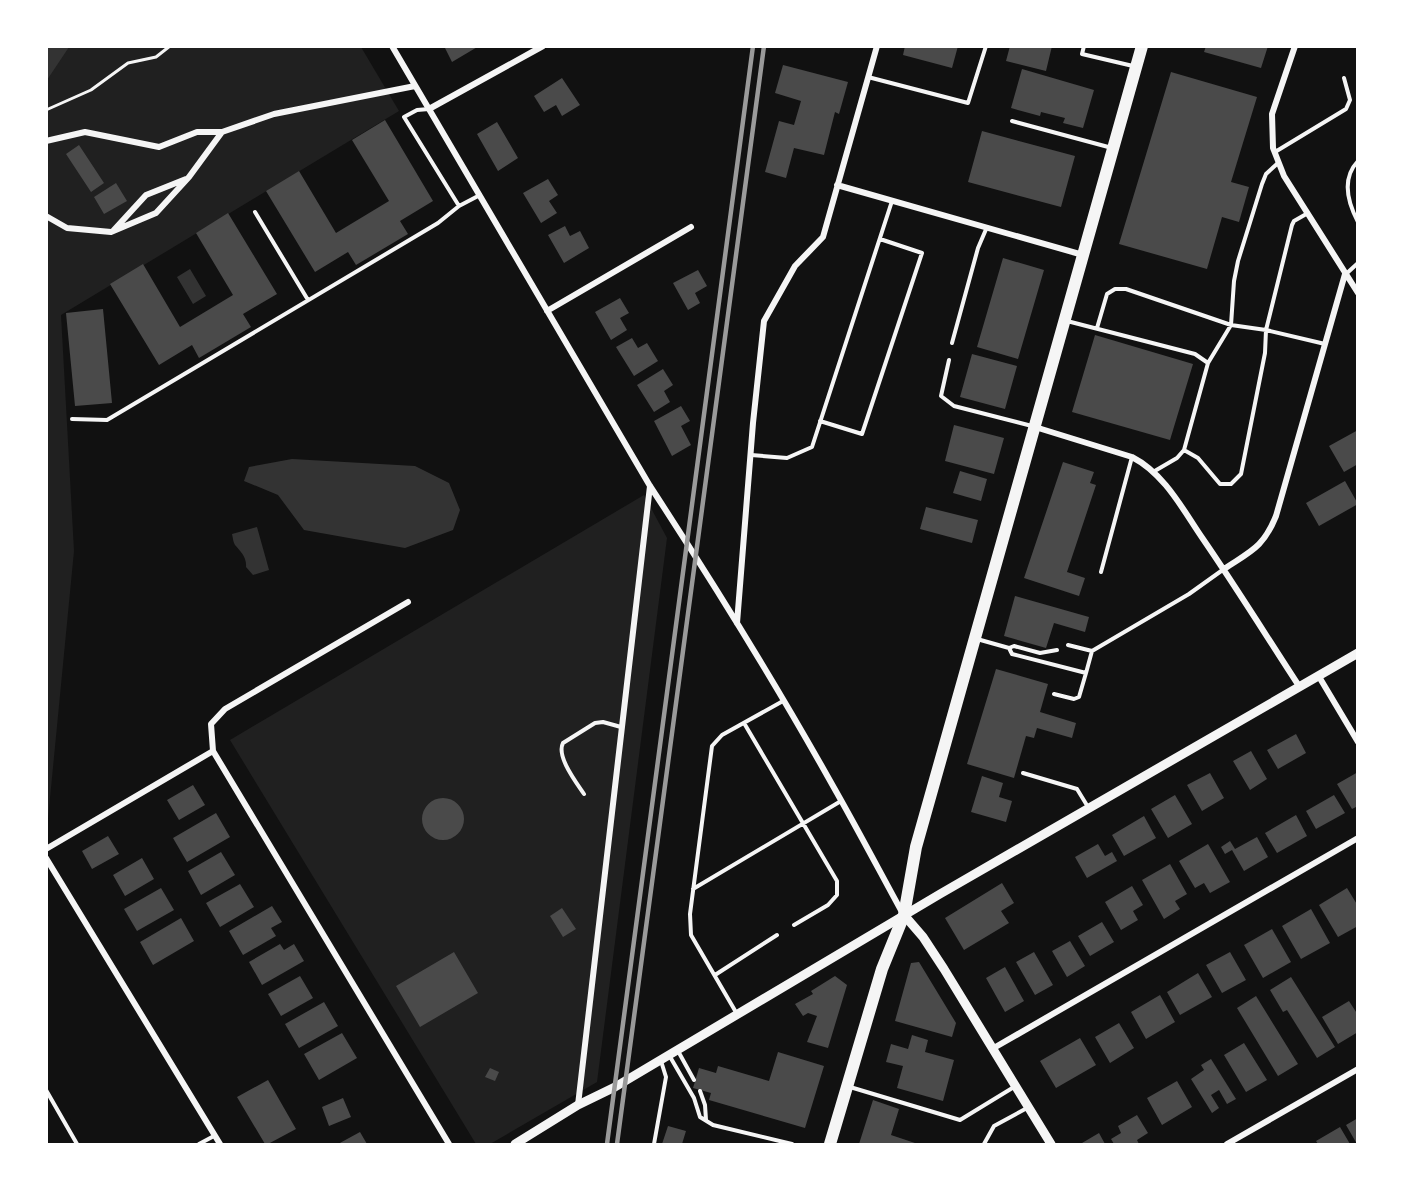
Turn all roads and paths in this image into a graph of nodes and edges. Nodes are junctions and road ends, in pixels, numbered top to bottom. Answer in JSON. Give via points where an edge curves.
{"nodes":[{"id":1,"x":170,"y":46,"type":"edge"},
{"id":2,"x":392,"y":46,"type":"edge"},
{"id":3,"x":543,"y":46,"type":"edge"},
{"id":4,"x":877,"y":46,"type":"edge"},
{"id":5,"x":986,"y":46,"type":"edge"},
{"id":6,"x":1084,"y":46,"type":"edge"},
{"id":7,"x":1142,"y":46,"type":"edge"},
{"id":8,"x":1294,"y":46,"type":"edge"},
{"id":9,"x":1136,"y":67,"type":"junction"},
{"id":10,"x":868,"y":77,"type":"junction"},
{"id":11,"x":1344,"y":78,"type":"dead end"},
{"id":12,"x":415,"y":86,"type":"junction"},
{"id":13,"x":46,"y":110,"type":"edge"},
{"id":14,"x":429,"y":110,"type":"junction"},
{"id":15,"x":1012,"y":122,"type":"dead end"},
{"id":16,"x":222,"y":132,"type":"junction"},
{"id":17,"x":46,"y":141,"type":"edge"},
{"id":18,"x":1113,"y":148,"type":"junction"},
{"id":19,"x":1275,"y":152,"type":"junction"},
{"id":20,"x":1358,"y":161,"type":"edge"},
{"id":21,"x":1279,"y":162,"type":"junction"},
{"id":22,"x":189,"y":177,"type":"junction"},
{"id":23,"x":837,"y":185,"type":"junction"},
{"id":24,"x":480,"y":195,"type":"junction"},
{"id":25,"x":892,"y":201,"type":"junction"},
{"id":26,"x":459,"y":206,"type":"junction"},
{"id":27,"x":255,"y":212,"type":"dead end"},
{"id":28,"x":1308,"y":213,"type":"junction"},
{"id":29,"x":46,"y":216,"type":"edge"},
{"id":30,"x":1358,"y":222,"type":"edge"},
{"id":31,"x":691,"y":227,"type":"dead end"},
{"id":32,"x":987,"y":227,"type":"junction"},
{"id":33,"x":111,"y":232,"type":"junction"},
{"id":34,"x":880,"y":239,"type":"junction"},
{"id":35,"x":1083,"y":255,"type":"junction"},
{"id":36,"x":1358,"y":263,"type":"edge"},
{"id":37,"x":1345,"y":274,"type":"junction"},
{"id":38,"x":1358,"y":294,"type":"edge"},
{"id":39,"x":308,"y":300,"type":"junction"},
{"id":40,"x":547,"y":311,"type":"junction"},
{"id":41,"x":1064,"y":321,"type":"junction"},
{"id":42,"x":1231,"y":325,"type":"junction"},
{"id":43,"x":1097,"y":328,"type":"junction"},
{"id":44,"x":1266,"y":330,"type":"junction"},
{"id":45,"x":952,"y":344,"type":"dead end"},
{"id":46,"x":1325,"y":345,"type":"junction"},
{"id":47,"x":950,"y":360,"type":"dead end"},
{"id":48,"x":1208,"y":363,"type":"junction"},
{"id":49,"x":72,"y":419,"type":"dead end"},
{"id":50,"x":820,"y":422,"type":"junction"},
{"id":51,"x":1034,"y":427,"type":"junction"},
{"id":52,"x":1184,"y":450,"type":"junction"},
{"id":53,"x":750,"y":454,"type":"junction"},
{"id":54,"x":1132,"y":457,"type":"junction"},
{"id":55,"x":1153,"y":472,"type":"junction"},
{"id":56,"x":650,"y":486,"type":"junction"},
{"id":57,"x":1224,"y":569,"type":"junction"},
{"id":58,"x":1101,"y":572,"type":"dead end"},
{"id":59,"x":408,"y":602,"type":"dead end"},
{"id":60,"x":737,"y":623,"type":"junction"},
{"id":61,"x":974,"y":638,"type":"junction"},
{"id":62,"x":1068,"y":645,"type":"dead end"},
{"id":63,"x":1009,"y":648,"type":"junction"},
{"id":64,"x":1057,"y":650,"type":"dead end"},
{"id":65,"x":1092,"y":651,"type":"junction"},
{"id":66,"x":1358,"y":653,"type":"edge"},
{"id":67,"x":1086,"y":673,"type":"junction"},
{"id":68,"x":1318,"y":675,"type":"junction"},
{"id":69,"x":1299,"y":686,"type":"junction"},
{"id":70,"x":1054,"y":694,"type":"dead end"},
{"id":71,"x":783,"y":701,"type":"junction"},
{"id":72,"x":744,"y":723,"type":"junction"},
{"id":73,"x":622,"y":727,"type":"junction"},
{"id":74,"x":1358,"y":742,"type":"edge"},
{"id":75,"x":213,"y":751,"type":"junction"},
{"id":76,"x":1023,"y":773,"type":"dead end"},
{"id":77,"x":584,"y":794,"type":"dead end"},
{"id":78,"x":841,"y":801,"type":"junction"},
{"id":79,"x":1089,"y":808,"type":"junction"},
{"id":80,"x":803,"y":824,"type":"junction"},
{"id":81,"x":1358,"y":838,"type":"edge"},
{"id":82,"x":46,"y":849,"type":"edge"},
{"id":83,"x":46,"y":858,"type":"edge"},
{"id":84,"x":693,"y":889,"type":"junction"},
{"id":85,"x":904,"y":915,"type":"junction"},
{"id":86,"x":794,"y":925,"type":"dead end"},
{"id":87,"x":777,"y":935,"type":"dead end"},
{"id":88,"x":714,"y":975,"type":"junction"},
{"id":89,"x":737,"y":1014,"type":"junction"},
{"id":90,"x":992,"y":1049,"type":"junction"},
{"id":91,"x":669,"y":1055,"type":"junction"},
{"id":92,"x":1358,"y":1069,"type":"edge"},
{"id":93,"x":694,"y":1080,"type":"dead end"},
{"id":94,"x":847,"y":1086,"type":"junction"},
{"id":95,"x":1014,"y":1086,"type":"junction"},
{"id":96,"x":46,"y":1090,"type":"edge"},
{"id":97,"x":700,"y":1091,"type":"dead end"},
{"id":98,"x":578,"y":1106,"type":"junction"},
{"id":99,"x":1027,"y":1108,"type":"junction"},
{"id":100,"x":706,"y":1121,"type":"junction"},
{"id":101,"x":214,"y":1136,"type":"junction"},
{"id":102,"x":77,"y":1144,"type":"edge"},
{"id":103,"x":199,"y":1144,"type":"edge"},
{"id":104,"x":220,"y":1144,"type":"edge"},
{"id":105,"x":449,"y":1144,"type":"edge"},
{"id":106,"x":514,"y":1144,"type":"edge"},
{"id":107,"x":654,"y":1144,"type":"edge"},
{"id":108,"x":792,"y":1144,"type":"edge"},
{"id":109,"x":830,"y":1144,"type":"edge"},
{"id":110,"x":984,"y":1144,"type":"edge"},
{"id":111,"x":1051,"y":1144,"type":"edge"},
{"id":112,"x":1227,"y":1144,"type":"edge"}],
"edges":[{"from":1,"to":13,"type":"path","via":[[156,57],[128,63],[91,90]]},
{"from":2,"to":12,"type":"street"},
{"from":3,"to":14,"type":"street"},
{"from":4,"to":10,"type":"street"},
{"from":5,"to":10,"type":"lane","via":[[968,103]]},
{"from":6,"to":9,"type":"lane","via":[[1082,54]]},
{"from":7,"to":9,"type":"main road"},
{"from":8,"to":19,"type":"street","via":[[1272,114]]},
{"from":9,"to":18,"type":"main road"},
{"from":10,"to":23,"type":"street"},
{"from":11,"to":19,"type":"lane","via":[[1350,100],[1346,109]]},
{"from":12,"to":14,"type":"street"},
{"from":12,"to":16,"type":"street","via":[[274,114]]},
{"from":14,"to":24,"type":"street"},
{"from":14,"to":26,"type":"lane","via":[[417,110],[404,117]]},
{"from":15,"to":18,"type":"lane"},
{"from":16,"to":17,"type":"street","via":[[197,132],[159,147],[85,132]]},
{"from":16,"to":22,"type":"street"},
{"from":18,"to":35,"type":"main road"},
{"from":19,"to":21,"type":"street"},
{"from":20,"to":30,"type":"lane","via":[[1347,182],[1347,194]]},
{"from":21,"to":28,"type":"street"},
{"from":21,"to":42,"type":"lane","via":[[1266,174],[1238,261]]},
{"from":22,"to":33,"type":"street","via":[[146,195]]},
{"from":22,"to":33,"type":"street","via":[[156,213]]},
{"from":23,"to":25,"type":"street"},
{"from":23,"to":53,"type":"street","via":[[823,237],[795,267],[764,321]]},
{"from":24,"to":26,"type":"lane"},
{"from":24,"to":40,"type":"street"},
{"from":25,"to":32,"type":"street"},
{"from":25,"to":34,"type":"lane"},
{"from":26,"to":39,"type":"lane","via":[[438,223]]},
{"from":27,"to":39,"type":"lane"},
{"from":28,"to":37,"type":"street"},
{"from":28,"to":44,"type":"lane","via":[[1292,225]]},
{"from":29,"to":33,"type":"street","via":[[67,228]]},
{"from":31,"to":40,"type":"street"},
{"from":32,"to":35,"type":"street"},
{"from":32,"to":45,"type":"lane"},
{"from":34,"to":50,"type":"lane"},
{"from":34,"to":50,"type":"lane","via":[[922,253],[862,434]]},
{"from":35,"to":41,"type":"main road"},
{"from":36,"to":37,"type":"lane"},
{"from":37,"to":38,"type":"street"},
{"from":37,"to":46,"type":"street"},
{"from":39,"to":49,"type":"lane","via":[[107,420]]},
{"from":40,"to":56,"type":"street"},
{"from":41,"to":43,"type":"lane"},
{"from":41,"to":51,"type":"main road"},
{"from":42,"to":43,"type":"lane","via":[[1126,289],[1114,289],[1107,294]]},
{"from":42,"to":44,"type":"lane"},
{"from":42,"to":48,"type":"lane"},
{"from":43,"to":48,"type":"lane","via":[[1195,354]]},
{"from":44,"to":46,"type":"lane"},
{"from":44,"to":52,"type":"lane","via":[[1241,474],[1231,484],[1220,484],[1198,458]]},
{"from":46,"to":57,"type":"street","via":[[1268,535],[1257,548]]},
{"from":47,"to":51,"type":"lane","via":[[941,396],[954,406]]},
{"from":48,"to":52,"type":"lane"},
{"from":50,"to":53,"type":"lane","via":[[812,447],[787,458]]},
{"from":51,"to":54,"type":"street"},
{"from":51,"to":61,"type":"main road"},
{"from":52,"to":55,"type":"lane"},
{"from":53,"to":60,"type":"street"},
{"from":54,"to":55,"type":"street"},
{"from":54,"to":58,"type":"lane"},
{"from":55,"to":57,"type":"street"},
{"from":56,"to":60,"type":"street"},
{"from":56,"to":73,"type":"street"},
{"from":57,"to":65,"type":"lane"},
{"from":57,"to":69,"type":"street"},
{"from":59,"to":75,"type":"street","via":[[225,709],[211,724]]},
{"from":60,"to":71,"type":"street"},
{"from":61,"to":63,"type":"lane"},
{"from":61,"to":85,"type":"main road","via":[[916,847]]},
{"from":62,"to":65,"type":"lane"},
{"from":63,"to":64,"type":"lane","via":[[1040,653]]},
{"from":63,"to":67,"type":"lane","via":[[1012,654]]},
{"from":65,"to":67,"type":"lane"},
{"from":66,"to":68,"type":"street"},
{"from":67,"to":70,"type":"lane","via":[[1079,697]]},
{"from":68,"to":69,"type":"street"},
{"from":68,"to":74,"type":"street"},
{"from":69,"to":79,"type":"street"},
{"from":71,"to":72,"type":"lane"},
{"from":71,"to":78,"type":"street"},
{"from":72,"to":80,"type":"lane"},
{"from":72,"to":84,"type":"lane","via":[[722,735],[712,746]]},
{"from":73,"to":77,"type":"lane","via":[[595,723],[562,743],[561,756]]},
{"from":73,"to":98,"type":"street"},
{"from":75,"to":82,"type":"street"},
{"from":75,"to":105,"type":"street"},
{"from":76,"to":79,"type":"lane","via":[[1077,789]]},
{"from":78,"to":80,"type":"lane"},
{"from":78,"to":85,"type":"street"},
{"from":79,"to":85,"type":"street"},
{"from":80,"to":84,"type":"lane"},
{"from":80,"to":86,"type":"lane","via":[[837,881],[837,895],[828,905]]},
{"from":81,"to":90,"type":"street"},
{"from":83,"to":101,"type":"street"},
{"from":84,"to":88,"type":"lane","via":[[691,935]]},
{"from":85,"to":89,"type":"street"},
{"from":85,"to":90,"type":"street","via":[[923,937]]},
{"from":85,"to":94,"type":"main road","via":[[882,969]]},
{"from":87,"to":88,"type":"lane"},
{"from":88,"to":89,"type":"lane"},
{"from":89,"to":91,"type":"street"},
{"from":90,"to":95,"type":"street"},
{"from":91,"to":93,"type":"lane"},
{"from":91,"to":98,"type":"street"},
{"from":91,"to":100,"type":"lane","via":[[694,1098],[699,1117]]},
{"from":91,"to":107,"type":"lane"},
{"from":92,"to":112,"type":"street"},
{"from":94,"to":95,"type":"lane","via":[[960,1120]]},
{"from":94,"to":109,"type":"main road"},
{"from":95,"to":99,"type":"street"},
{"from":96,"to":102,"type":"lane"},
{"from":97,"to":100,"type":"lane"},
{"from":98,"to":106,"type":"street"},
{"from":99,"to":110,"type":"lane","via":[[994,1126]]},
{"from":99,"to":111,"type":"street"},
{"from":100,"to":108,"type":"lane"},
{"from":101,"to":103,"type":"lane"},
{"from":101,"to":104,"type":"street"}]}
